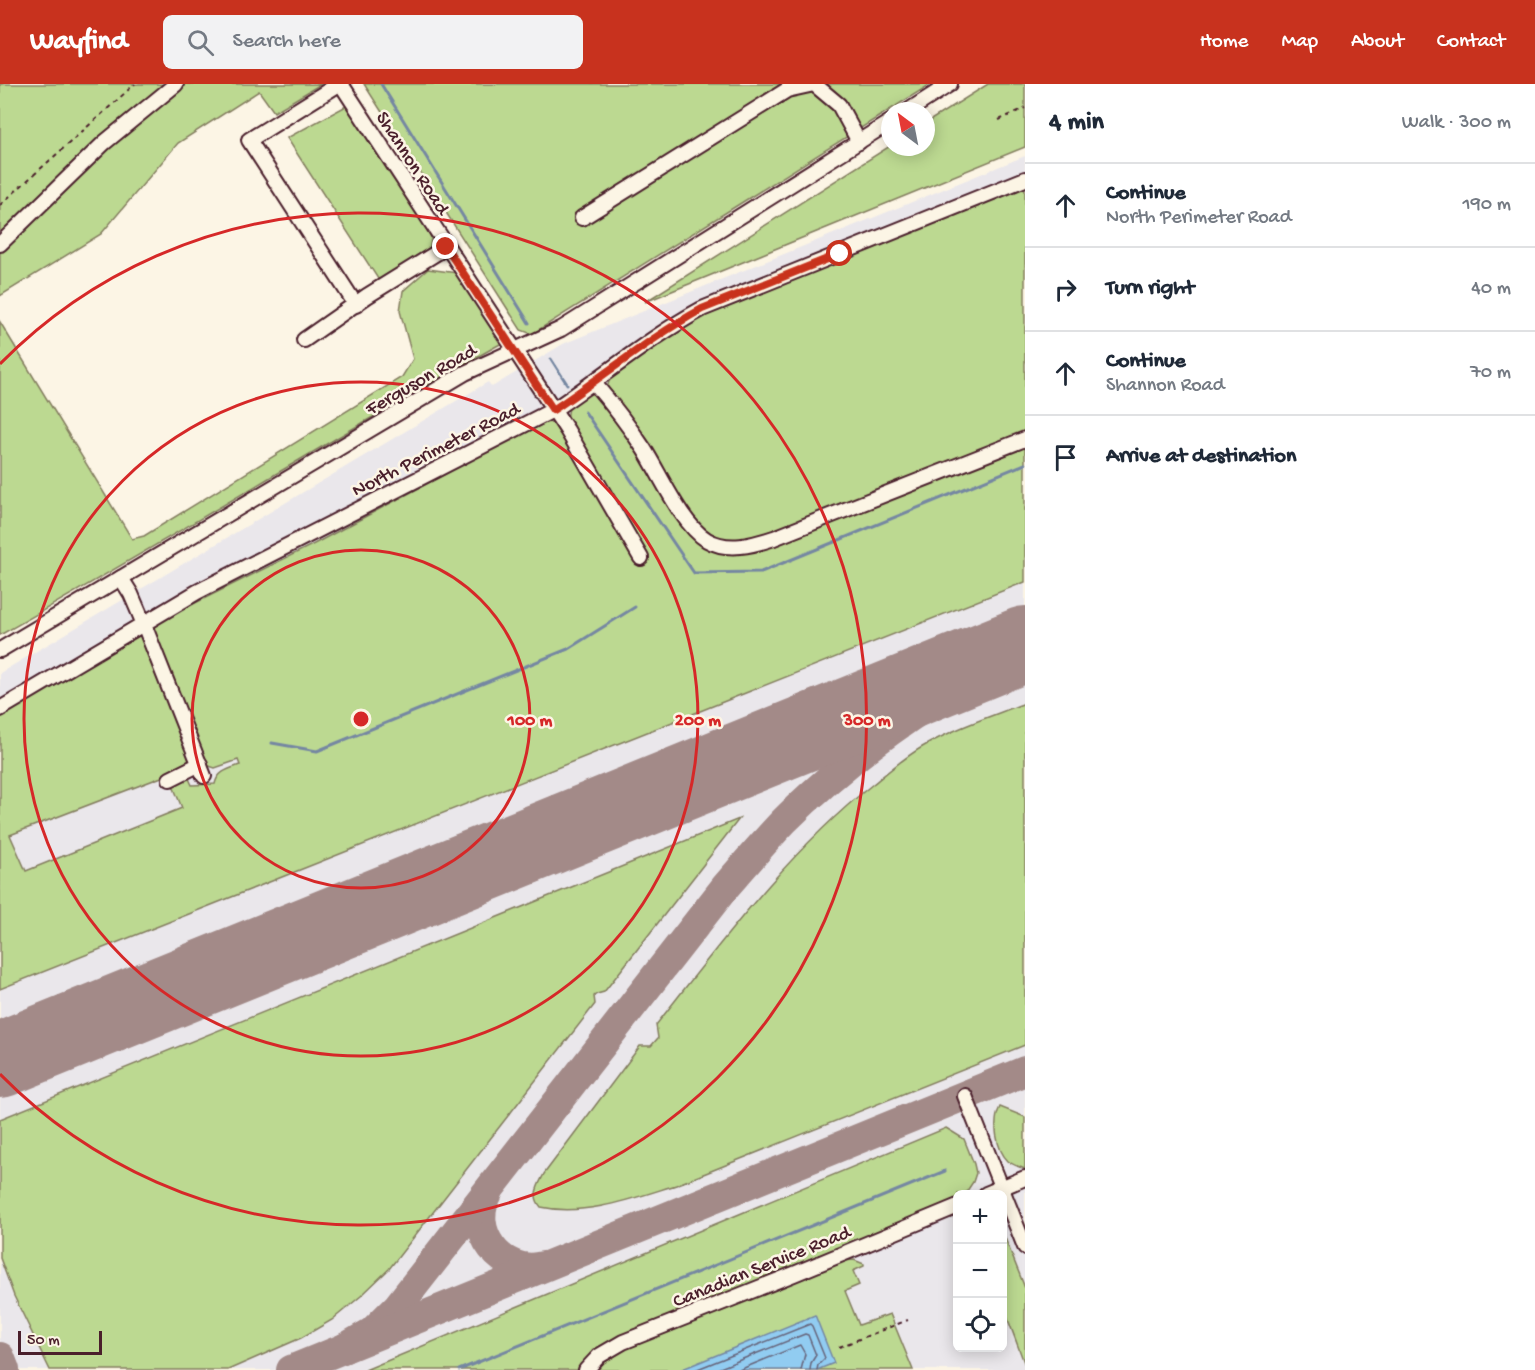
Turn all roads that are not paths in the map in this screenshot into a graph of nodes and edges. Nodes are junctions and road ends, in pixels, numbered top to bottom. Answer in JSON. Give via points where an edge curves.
{"nodes":[{"id":1,"x":176,"y":84,"type":"edge"},
{"id":2,"x":340,"y":84,"type":"edge"},
{"id":3,"x":950,"y":84,"type":"edge"},
{"id":4,"x":826,"y":89,"type":"edge"},
{"id":5,"x":922,"y":102,"type":"edge"},
{"id":6,"x":881,"y":128,"type":"edge"},
{"id":7,"x":859,"y":142,"type":"junction"},
{"id":8,"x":1025,"y":178,"type":"edge"},
{"id":9,"x":582,"y":218,"type":"dead end"},
{"id":10,"x":0,"y":244,"type":"edge"},
{"id":11,"x":446,"y":247,"type":"junction"},
{"id":12,"x":356,"y":305,"type":"junction"},
{"id":13,"x":304,"y":340,"type":"dead end"},
{"id":14,"x":514,"y":351,"type":"junction"},
{"id":15,"x":594,"y":383,"type":"junction"},
{"id":16,"x":553,"y":410,"type":"junction"},
{"id":17,"x":1025,"y":439,"type":"edge"},
{"id":18,"x":641,"y":558,"type":"dead end"},
{"id":19,"x":120,"y":578,"type":"junction"},
{"id":20,"x":143,"y":622,"type":"junction"},
{"id":21,"x":0,"y":650,"type":"edge"},
{"id":22,"x":0,"y":709,"type":"edge"},
{"id":23,"x":170,"y":779,"type":"dead end"},
{"id":24,"x":965,"y":1095,"type":"dead end"},
{"id":25,"x":1025,"y":1178,"type":"edge"},
{"id":26,"x":1001,"y":1188,"type":"junction"},
{"id":27,"x":996,"y":1190,"type":"edge"},
{"id":28,"x":953,"y":1208,"type":"edge"},
{"id":29,"x":1025,"y":1247,"type":"edge"},
{"id":30,"x":586,"y":1370,"type":"edge"}],
"edges":[{"from":1,"to":10,"type":"street","via":[[104,143]]},
{"from":2,"to":11,"type":"street","name":"Shannon Road"},
{"from":2,"to":12,"type":"street","via":[[249,140]]},
{"from":3,"to":5,"type":"street"},
{"from":4,"to":7,"type":"street"},
{"from":4,"to":9,"type":"street","via":[[814,84],[787,90]]},
{"from":6,"to":7,"type":"street","name":"Ferguson Road"},
{"from":7,"to":14,"type":"street","name":"Ferguson Road","via":[[561,329]]},
{"from":8,"to":15,"type":"street","name":"North Perimeter Road","via":[[702,309],[659,334]]},
{"from":11,"to":12,"type":"street"},
{"from":11,"to":14,"type":"street","name":"Shannon Road"},
{"from":12,"to":13,"type":"street"},
{"from":14,"to":16,"type":"street","name":"Shannon Road"},
{"from":14,"to":19,"type":"street","name":"Ferguson Road","via":[[465,373]]},
{"from":15,"to":16,"type":"street","name":"North Perimeter Road"},
{"from":15,"to":17,"type":"street","via":[[642,446],[693,527],[708,541],[724,546],[744,546],[774,538]]},
{"from":16,"to":18,"type":"street","name":"Shannon Road"},
{"from":16,"to":20,"type":"street","name":"North Perimeter Road"},
{"from":19,"to":20,"type":"street"},
{"from":19,"to":21,"type":"street","name":"Ferguson Road"},
{"from":20,"to":22,"type":"street","name":"North Perimeter Road"},
{"from":20,"to":23,"type":"street","via":[[202,770]]},
{"from":24,"to":26,"type":"street"},
{"from":25,"to":26,"type":"street"},
{"from":26,"to":27,"type":"street"},
{"from":26,"to":29,"type":"street"},
{"from":28,"to":30,"type":"street","name":"Canadian Service Road","via":[[623,1342],[599,1356]]}]}
